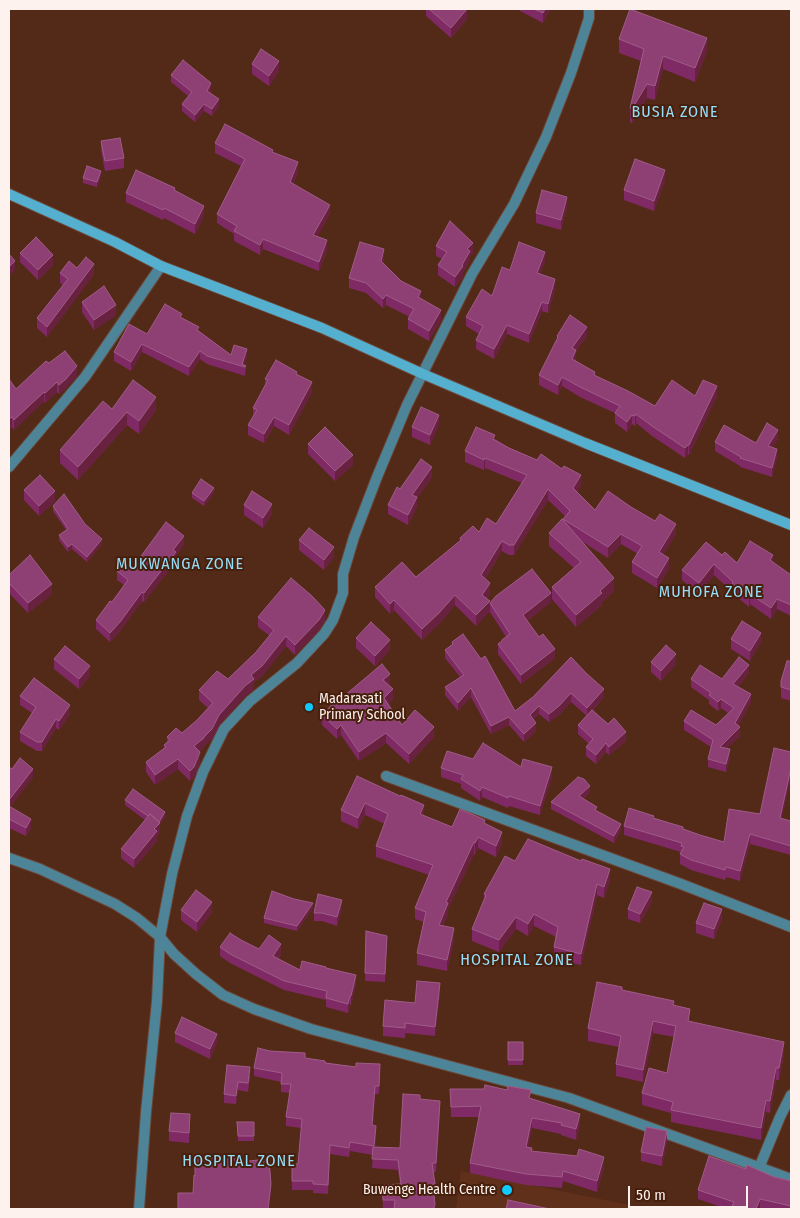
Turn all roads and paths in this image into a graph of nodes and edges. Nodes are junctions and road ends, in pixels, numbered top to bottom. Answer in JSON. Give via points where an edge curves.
{"nodes":[{"id":1,"x":589,"y":9,"type":"edge"},
{"id":2,"x":9,"y":194,"type":"edge"},
{"id":3,"x":162,"y":266,"type":"junction"},
{"id":4,"x":424,"y":374,"type":"junction"},
{"id":5,"x":9,"y":467,"type":"edge"},
{"id":6,"x":791,"y":525,"type":"edge"},
{"id":7,"x":386,"y":776,"type":"dead end"},
{"id":8,"x":9,"y":858,"type":"edge"},
{"id":9,"x":791,"y":927,"type":"edge"},
{"id":10,"x":160,"y":938,"type":"junction"},
{"id":11,"x":791,"y":1095,"type":"edge"},
{"id":12,"x":760,"y":1168,"type":"junction"},
{"id":13,"x":791,"y":1179,"type":"edge"},
{"id":14,"x":139,"y":1209,"type":"edge"}],
"edges":[{"from":1,"to":4,"type":"street","via":[[571,73],[546,137],[514,204],[472,274]]},
{"from":2,"to":3,"type":"main road"},
{"from":3,"to":4,"type":"main road","via":[[322,328]]},
{"from":3,"to":5,"type":"street","via":[[85,376]]},
{"from":4,"to":6,"type":"main road","via":[[585,443]]},
{"from":4,"to":10,"type":"street","via":[[377,477],[343,574],[343,593],[332,620],[324,634],[297,663],[250,701],[224,729],[203,772],[187,816]]},
{"from":7,"to":9,"type":"street"},
{"from":8,"to":10,"type":"street","via":[[115,904]]},
{"from":10,"to":12,"type":"street","via":[[196,974],[223,995],[254,1008],[311,1028],[569,1098]]},
{"from":10,"to":14,"type":"street"},
{"from":11,"to":12,"type":"street"},
{"from":12,"to":13,"type":"street"}]}
